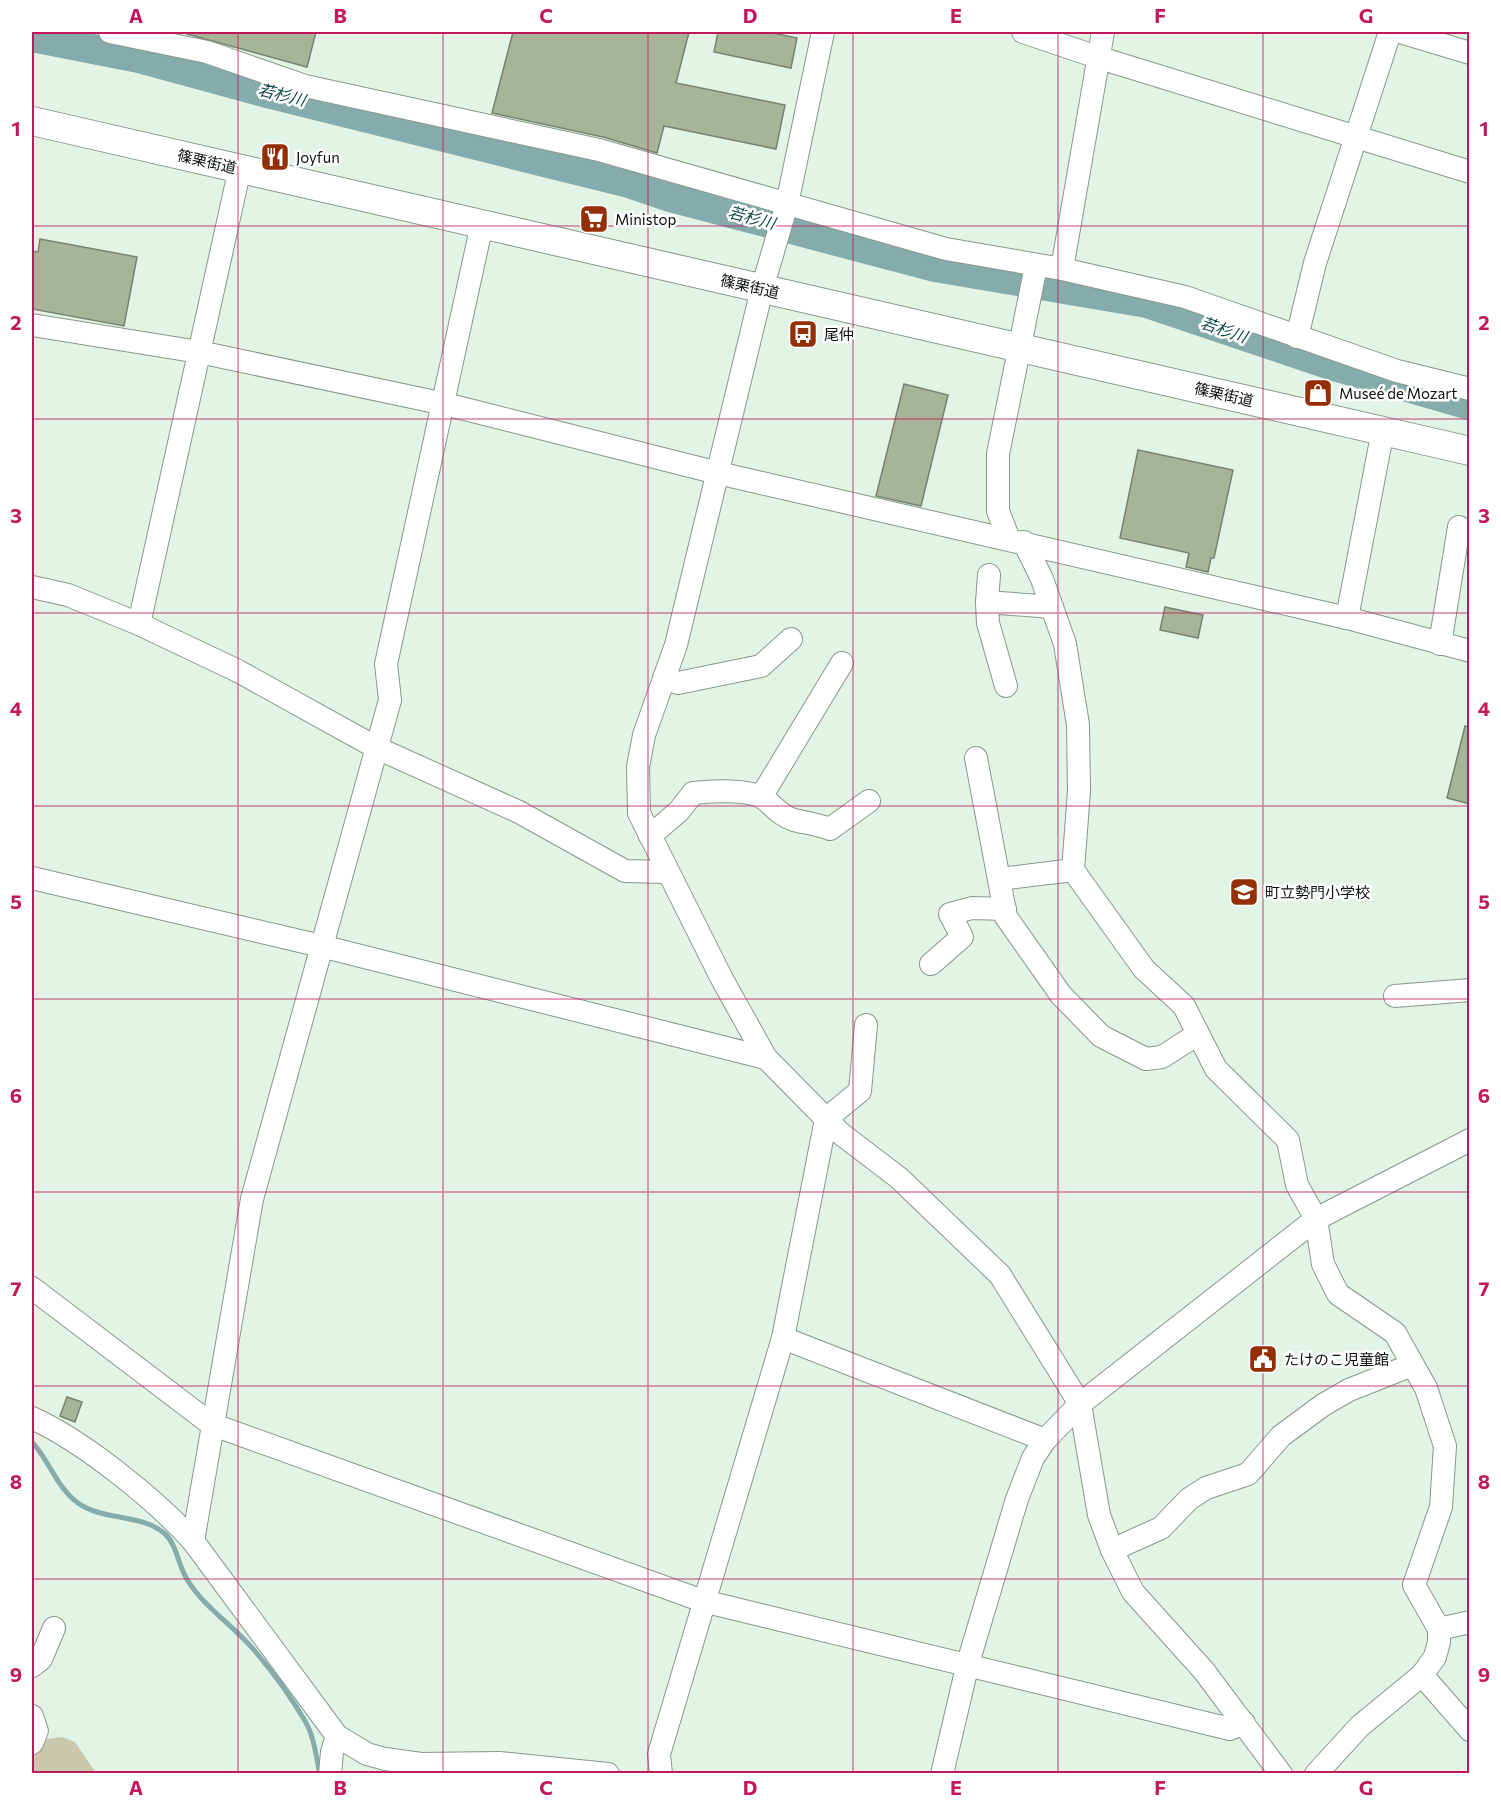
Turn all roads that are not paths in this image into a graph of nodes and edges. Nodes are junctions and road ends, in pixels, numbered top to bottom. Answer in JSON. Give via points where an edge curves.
{"nodes":[{"id":1,"x":110,"y":32,"type":"edge"},
{"id":2,"x":823,"y":32,"type":"edge"},
{"id":3,"x":1023,"y":32,"type":"edge"},
{"id":4,"x":1103,"y":32,"type":"edge"},
{"id":5,"x":1390,"y":32,"type":"edge"},
{"id":6,"x":1400,"y":32,"type":"edge"},
{"id":7,"x":1470,"y":53,"type":"edge"},
{"id":8,"x":1100,"y":58,"type":"junction"},
{"id":9,"x":32,"y":121,"type":"edge"},
{"id":10,"x":1356,"y":137,"type":"junction"},
{"id":11,"x":240,"y":168,"type":"junction"},
{"id":12,"x":1470,"y":172,"type":"edge"},
{"id":13,"x":788,"y":204,"type":"junction"},
{"id":14,"x":482,"y":224,"type":"junction"},
{"id":15,"x":1036,"y":266,"type":"junction"},
{"id":16,"x":1062,"y":269,"type":"junction"},
{"id":17,"x":762,"y":289,"type":"junction"},
{"id":18,"x":32,"y":325,"type":"edge"},
{"id":19,"x":1297,"y":337,"type":"junction"},
{"id":20,"x":1020,"y":348,"type":"junction"},
{"id":21,"x":199,"y":352,"type":"junction"},
{"id":22,"x":1470,"y":389,"type":"edge"},
{"id":23,"x":445,"y":404,"type":"junction"},
{"id":24,"x":1383,"y":430,"type":"junction"},
{"id":25,"x":1470,"y":450,"type":"edge"},
{"id":26,"x":718,"y":473,"type":"junction"},
{"id":27,"x":1459,"y":527,"type":"dead end"},
{"id":28,"x":1016,"y":540,"type":"junction"},
{"id":29,"x":989,"y":576,"type":"dead end"},
{"id":30,"x":32,"y":587,"type":"edge"},
{"id":31,"x":987,"y":602,"type":"junction"},
{"id":32,"x":1052,"y":607,"type":"junction"},
{"id":33,"x":1347,"y":618,"type":"junction"},
{"id":34,"x":139,"y":624,"type":"junction"},
{"id":35,"x":791,"y":639,"type":"dead end"},
{"id":36,"x":1440,"y":644,"type":"junction"},
{"id":37,"x":1470,"y":651,"type":"edge"},
{"id":38,"x":842,"y":663,"type":"dead end"},
{"id":39,"x":664,"y":678,"type":"junction"},
{"id":40,"x":1006,"y":687,"type":"dead end"},
{"id":41,"x":377,"y":748,"type":"junction"},
{"id":42,"x":976,"y":758,"type":"dead end"},
{"id":43,"x":761,"y":797,"type":"junction"},
{"id":44,"x":869,"y":801,"type":"dead end"},
{"id":45,"x":651,"y":836,"type":"junction"},
{"id":46,"x":1073,"y":870,"type":"junction"},
{"id":47,"x":667,"y":872,"type":"junction"},
{"id":48,"x":32,"y":878,"type":"edge"},
{"id":49,"x":1000,"y":879,"type":"junction"},
{"id":50,"x":1005,"y":909,"type":"junction"},
{"id":51,"x":321,"y":946,"type":"junction"},
{"id":52,"x":931,"y":964,"type":"dead end"},
{"id":53,"x":1470,"y":990,"type":"edge"},
{"id":54,"x":1395,"y":996,"type":"dead end"},
{"id":55,"x":866,"y":1025,"type":"dead end"},
{"id":56,"x":1198,"y":1034,"type":"junction"},
{"id":57,"x":766,"y":1058,"type":"junction"},
{"id":58,"x":826,"y":1119,"type":"junction"},
{"id":59,"x":1470,"y":1140,"type":"edge"},
{"id":60,"x":1316,"y":1219,"type":"junction"},
{"id":61,"x":32,"y":1288,"type":"edge"},
{"id":62,"x":783,"y":1338,"type":"junction"},
{"id":63,"x":1412,"y":1365,"type":"junction"},
{"id":64,"x":1080,"y":1404,"type":"junction"},
{"id":65,"x":32,"y":1418,"type":"edge"},
{"id":66,"x":211,"y":1424,"type":"junction"},
{"id":67,"x":1045,"y":1440,"type":"junction"},
{"id":68,"x":193,"y":1541,"type":"junction"},
{"id":69,"x":1112,"y":1550,"type":"junction"},
{"id":70,"x":703,"y":1601,"type":"junction"},
{"id":71,"x":1470,"y":1622,"type":"edge"},
{"id":72,"x":54,"y":1628,"type":"dead end"},
{"id":73,"x":1439,"y":1629,"type":"junction"},
{"id":74,"x":968,"y":1664,"type":"junction"},
{"id":75,"x":32,"y":1666,"type":"edge"},
{"id":76,"x":1422,"y":1675,"type":"junction"},
{"id":77,"x":32,"y":1716,"type":"edge"},
{"id":78,"x":1244,"y":1723,"type":"junction"},
{"id":79,"x":1470,"y":1730,"type":"edge"},
{"id":80,"x":337,"y":1736,"type":"junction"},
{"id":81,"x":32,"y":1743,"type":"edge"},
{"id":82,"x":330,"y":1773,"type":"edge"},
{"id":83,"x":608,"y":1773,"type":"edge"},
{"id":84,"x":661,"y":1773,"type":"edge"},
{"id":85,"x":942,"y":1773,"type":"edge"},
{"id":86,"x":1281,"y":1773,"type":"edge"},
{"id":87,"x":1316,"y":1773,"type":"edge"}],
"edges":[{"from":1,"to":13,"type":"street","via":[[207,52],[305,86],[599,150]]},
{"from":2,"to":13,"type":"street"},
{"from":3,"to":8,"type":"street"},
{"from":4,"to":8,"type":"street"},
{"from":5,"to":10,"type":"street"},
{"from":6,"to":7,"type":"street"},
{"from":8,"to":10,"type":"street"},
{"from":8,"to":16,"type":"street"},
{"from":9,"to":11,"type":"main road","name":"篠栗街道"},
{"from":10,"to":12,"type":"street"},
{"from":10,"to":19,"type":"street","via":[[1315,263]]},
{"from":11,"to":14,"type":"main road","name":"篠栗街道"},
{"from":11,"to":21,"type":"street"},
{"from":13,"to":15,"type":"street","via":[[946,249]]},
{"from":13,"to":17,"type":"street"},
{"from":14,"to":17,"type":"main road","name":"篠栗街道"},
{"from":14,"to":23,"type":"street"},
{"from":15,"to":16,"type":"street"},
{"from":15,"to":20,"type":"street"},
{"from":16,"to":19,"type":"street","via":[[1185,297]]},
{"from":17,"to":20,"type":"main road","name":"篠栗街道"},
{"from":17,"to":26,"type":"street"},
{"from":18,"to":21,"type":"street"},
{"from":19,"to":22,"type":"street","via":[[1397,371]]},
{"from":20,"to":24,"type":"main road","name":"篠栗街道"},
{"from":20,"to":28,"type":"street","via":[[998,454],[998,511]]},
{"from":21,"to":23,"type":"street"},
{"from":21,"to":34,"type":"street"},
{"from":23,"to":26,"type":"street"},
{"from":23,"to":41,"type":"street","via":[[386,664],[390,700]]},
{"from":24,"to":25,"type":"main road","name":"篠栗街道"},
{"from":24,"to":33,"type":"street"},
{"from":26,"to":28,"type":"street"},
{"from":26,"to":39,"type":"street","via":[[676,645]]},
{"from":27,"to":36,"type":"street"},
{"from":28,"to":32,"type":"street","via":[[1042,579]]},
{"from":28,"to":33,"type":"street"},
{"from":29,"to":31,"type":"street"},
{"from":30,"to":34,"type":"street","via":[[68,595]]},
{"from":31,"to":32,"type":"street"},
{"from":31,"to":40,"type":"street","via":[[988,623]]},
{"from":32,"to":46,"type":"street","via":[[1065,644],[1078,725]]},
{"from":33,"to":36,"type":"street"},
{"from":34,"to":41,"type":"street","via":[[238,671]]},
{"from":35,"to":39,"type":"street","via":[[761,666],[678,683]]},
{"from":36,"to":37,"type":"street"},
{"from":38,"to":43,"type":"street"},
{"from":39,"to":45,"type":"street","via":[[644,735],[638,767],[639,813]]},
{"from":41,"to":47,"type":"street","via":[[519,812],[625,871]]},
{"from":41,"to":51,"type":"street"},
{"from":42,"to":49,"type":"street"},
{"from":43,"to":44,"type":"street","via":[[793,820],[811,821],[830,829]]},
{"from":43,"to":45,"type":"street","via":[[715,790],[693,793]]},
{"from":45,"to":47,"type":"street"},
{"from":46,"to":49,"type":"street"},
{"from":46,"to":56,"type":"street","via":[[1144,969],[1184,1006]]},
{"from":47,"to":57,"type":"street"},
{"from":48,"to":51,"type":"street"},
{"from":49,"to":50,"type":"street"},
{"from":50,"to":52,"type":"street","via":[[972,908],[950,914],[962,937]]},
{"from":50,"to":56,"type":"street","via":[[1006,917],[1061,995],[1101,1036],[1146,1059],[1162,1057]]},
{"from":51,"to":57,"type":"street"},
{"from":51,"to":66,"type":"street","via":[[252,1199]]},
{"from":53,"to":54,"type":"street"},
{"from":55,"to":58,"type":"street","via":[[860,1091]]},
{"from":56,"to":60,"type":"street","via":[[1216,1069],[1288,1140],[1298,1185]]},
{"from":57,"to":58,"type":"street"},
{"from":58,"to":62,"type":"street"},
{"from":58,"to":64,"type":"street","via":[[899,1178],[1000,1275]]},
{"from":59,"to":60,"type":"street"},
{"from":60,"to":63,"type":"street","via":[[1323,1264],[1338,1294],[1395,1333]]},
{"from":60,"to":64,"type":"street"},
{"from":61,"to":66,"type":"street"},
{"from":62,"to":67,"type":"street"},
{"from":62,"to":70,"type":"street"},
{"from":63,"to":69,"type":"street","via":[[1349,1390],[1323,1405],[1281,1436],[1248,1474],[1206,1488],[1189,1499],[1161,1528]]},
{"from":63,"to":73,"type":"street","via":[[1426,1388],[1445,1446],[1441,1507],[1414,1585]]},
{"from":64,"to":67,"type":"street"},
{"from":64,"to":69,"type":"street","via":[[1099,1515]]},
{"from":65,"to":68,"type":"street","via":[[85,1450],[176,1522]]},
{"from":66,"to":68,"type":"street"},
{"from":66,"to":70,"type":"street"},
{"from":67,"to":74,"type":"street","via":[[1033,1458],[1017,1499]]},
{"from":68,"to":80,"type":"street"},
{"from":69,"to":78,"type":"street","via":[[1133,1592],[1204,1671]]},
{"from":70,"to":74,"type":"street"},
{"from":70,"to":84,"type":"street","via":[[659,1754]]},
{"from":71,"to":73,"type":"street"},
{"from":72,"to":75,"type":"street","via":[[41,1659]]},
{"from":73,"to":76,"type":"street","via":[[1436,1657]]},
{"from":74,"to":78,"type":"street","via":[[1230,1729]]},
{"from":74,"to":85,"type":"street"},
{"from":76,"to":79,"type":"street"},
{"from":76,"to":87,"type":"street","via":[[1382,1705]]},
{"from":77,"to":81,"type":"street","via":[[37,1731]]},
{"from":78,"to":86,"type":"street"},
{"from":80,"to":82,"type":"street"},
{"from":80,"to":83,"type":"street","via":[[367,1754],[421,1764],[499,1762]]}]}
